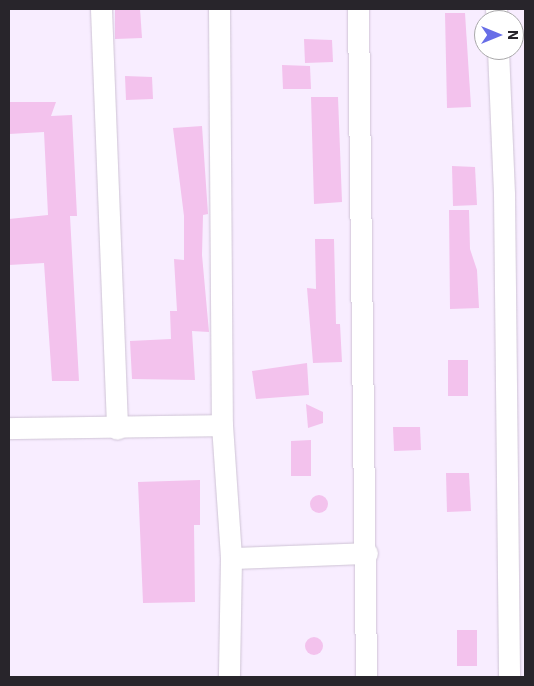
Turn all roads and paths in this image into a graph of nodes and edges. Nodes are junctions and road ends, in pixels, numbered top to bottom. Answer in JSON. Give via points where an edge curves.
{"nodes":[{"id":1,"x":101,"y":9,"type":"edge"},
{"id":2,"x":219,"y":9,"type":"edge"},
{"id":3,"x":358,"y":9,"type":"edge"},
{"id":4,"x":498,"y":60,"type":"edge"},
{"id":5,"x":222,"y":425,"type":"junction"},
{"id":6,"x":9,"y":428,"type":"edge"},
{"id":7,"x":117,"y":429,"type":"junction"},
{"id":8,"x":367,"y":553,"type":"junction"},
{"id":9,"x":231,"y":558,"type":"junction"},
{"id":10,"x":229,"y":677,"type":"edge"},
{"id":11,"x":366,"y":677,"type":"edge"},
{"id":12,"x":509,"y":677,"type":"edge"}],
"edges":[{"from":1,"to":7,"type":"street"},
{"from":2,"to":5,"type":"street"},
{"from":3,"to":8,"type":"street"},
{"from":4,"to":12,"type":"street","via":[[504,194]]},
{"from":5,"to":7,"type":"street"},
{"from":5,"to":9,"type":"street"},
{"from":6,"to":7,"type":"street"},
{"from":8,"to":9,"type":"street"},
{"from":8,"to":11,"type":"street"},
{"from":9,"to":10,"type":"street"}]}
